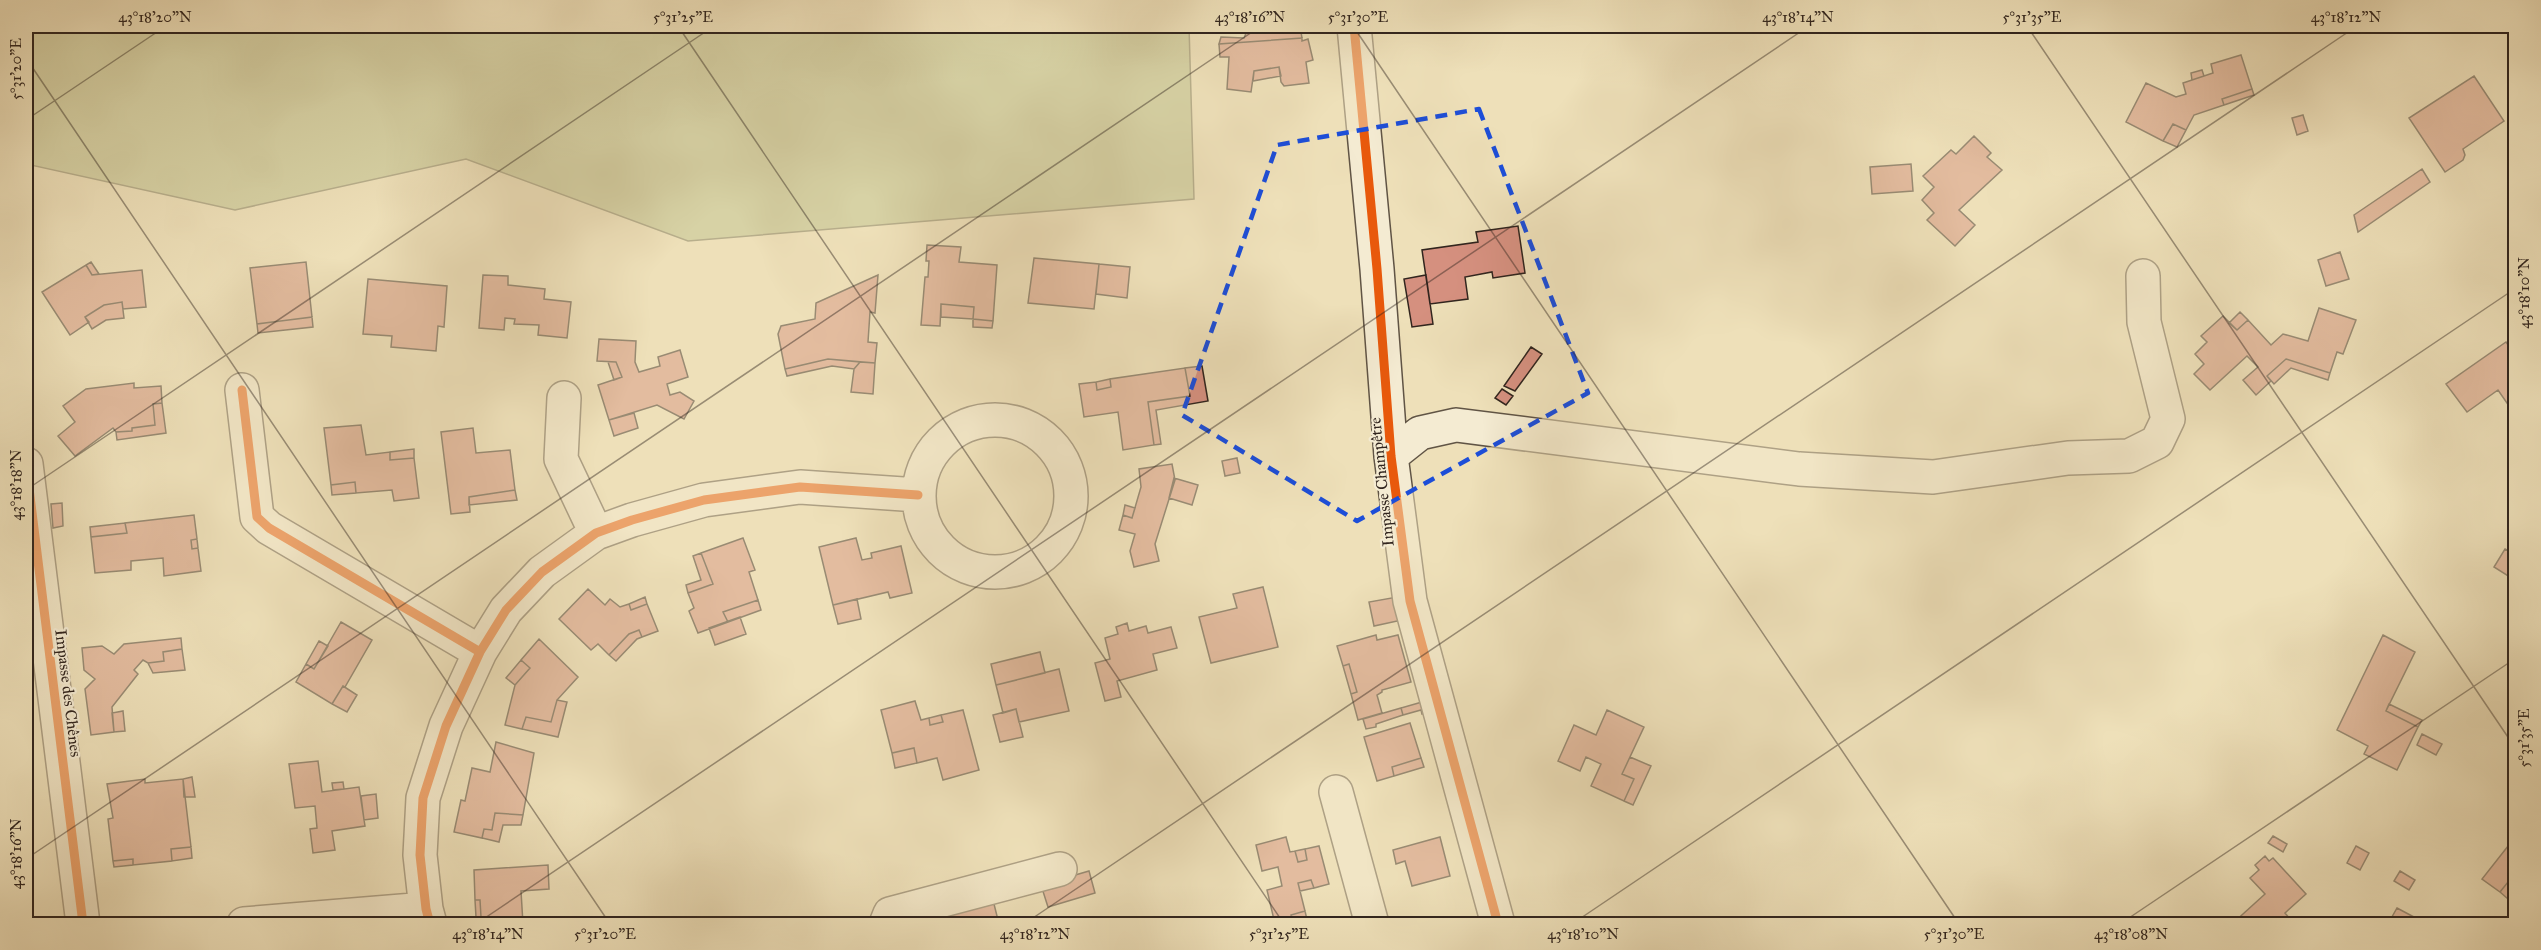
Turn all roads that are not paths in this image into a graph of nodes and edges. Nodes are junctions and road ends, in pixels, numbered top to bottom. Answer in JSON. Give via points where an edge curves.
{"nodes":[{"id":1,"x":1353,"y":26,"type":"edge"},
{"id":2,"x":2143,"y":276,"type":"dead end"},
{"id":3,"x":242,"y":390,"type":"dead end"},
{"id":4,"x":564,"y":398,"type":"dead end"},
{"id":5,"x":1391,"y":456,"type":"junction"},
{"id":6,"x":26,"y":464,"type":"edge"},
{"id":7,"x":918,"y":495,"type":"junction"},
{"id":8,"x":596,"y":533,"type":"junction"},
{"id":9,"x":480,"y":652,"type":"junction"},
{"id":10,"x":1336,"y":792,"type":"dead end"},
{"id":11,"x":1060,"y":869,"type":"dead end"},
{"id":12,"x":428,"y":917,"type":"edge"},
{"id":13,"x":83,"y":924,"type":"edge"},
{"id":14,"x":244,"y":924,"type":"edge"},
{"id":15,"x":886,"y":924,"type":"edge"},
{"id":16,"x":1372,"y":924,"type":"edge"},
{"id":17,"x":1498,"y":924,"type":"edge"}],
"edges":[{"from":1,"to":5,"type":"street","name":"Impasse Champêtre"},
{"from":2,"to":5,"type":"street","via":[[2144,322],[2168,419],[2157,442],[2129,456],[2068,458],[1933,477],[1799,469],[1456,425],[1420,433]]},
{"from":3,"to":9,"type":"street","via":[[257,517],[269,528]]},
{"from":4,"to":8,"type":"street","via":[[561,459]]},
{"from":5,"to":17,"type":"street","name":"Impasse Champêtre","via":[[1410,601]]},
{"from":6,"to":13,"type":"street","name":"Impasse des Chênes"},
{"from":7,"to":7,"type":"street","via":[[922,522],[935,545],[955,562],[980,572],[1007,572],[1032,563],[1053,547],[1067,524],[1072,497],[1068,471],[1054,447],[1035,430],[1009,421],[983,421],[957,429],[937,446],[923,470]]},
{"from":7,"to":8,"type":"street","via":[[800,487],[704,500]]},
{"from":8,"to":9,"type":"street","via":[[535,580],[506,610]]},
{"from":9,"to":12,"type":"street","via":[[446,726],[423,798],[420,855]]},
{"from":10,"to":16,"type":"street"},
{"from":11,"to":15,"type":"street","via":[[890,914]]},
{"from":12,"to":14,"type":"street"}]}
